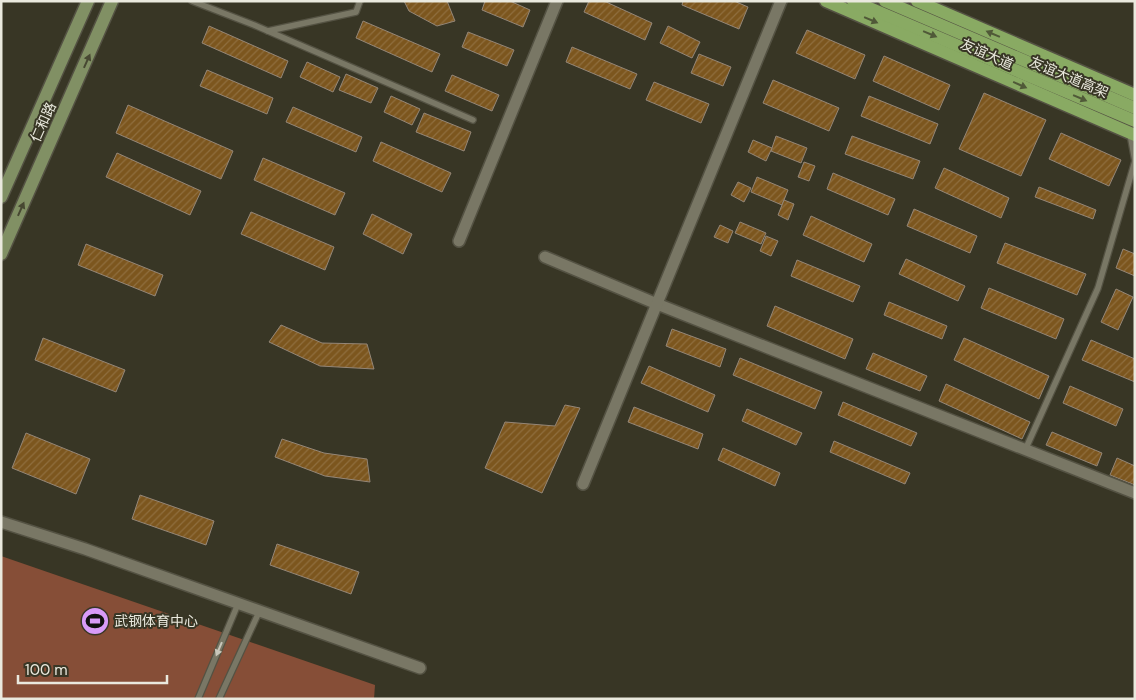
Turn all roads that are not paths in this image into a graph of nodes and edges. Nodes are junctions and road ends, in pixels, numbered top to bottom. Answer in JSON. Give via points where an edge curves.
{"nodes":[{"id":1,"x":88,"y":1,"type":"edge"},
{"id":2,"x":112,"y":1,"type":"edge"},
{"id":3,"x":192,"y":1,"type":"edge"},
{"id":4,"x":360,"y":1,"type":"edge"},
{"id":5,"x":557,"y":1,"type":"edge"},
{"id":6,"x":781,"y":1,"type":"edge"},
{"id":7,"x":826,"y":1,"type":"edge"},
{"id":8,"x":853,"y":1,"type":"edge"},
{"id":9,"x":885,"y":1,"type":"edge"},
{"id":10,"x":917,"y":1,"type":"edge"},
{"id":11,"x":268,"y":31,"type":"junction"},
{"id":12,"x":1135,"y":95,"type":"edge"},
{"id":13,"x":1135,"y":108,"type":"edge"},
{"id":14,"x":473,"y":120,"type":"dead end"},
{"id":15,"x":1135,"y":121,"type":"edge"},
{"id":16,"x":1132,"y":134,"type":"edge"},
{"id":17,"x":1135,"y":161,"type":"edge"},
{"id":18,"x":1,"y":197,"type":"edge"},
{"id":19,"x":459,"y":241,"type":"dead end"},
{"id":20,"x":1,"y":254,"type":"edge"},
{"id":21,"x":545,"y":257,"type":"dead end"},
{"id":22,"x":656,"y":304,"type":"junction"},
{"id":23,"x":1026,"y":448,"type":"junction"},
{"id":24,"x":583,"y":484,"type":"dead end"},
{"id":25,"x":1135,"y":493,"type":"edge"},
{"id":26,"x":1,"y":522,"type":"edge"},
{"id":27,"x":238,"y":604,"type":"junction"},
{"id":28,"x":259,"y":612,"type":"junction"},
{"id":29,"x":420,"y":668,"type":"dead end"},
{"id":30,"x":198,"y":699,"type":"edge"},
{"id":31,"x":219,"y":699,"type":"edge"}],
"edges":[{"from":1,"to":18,"type":"main road","name":"仁和路"},
{"from":20,"to":2,"type":"main road","name":"仁和路","one_way":true},
{"from":3,"to":11,"type":"lane"},
{"from":4,"to":11,"type":"lane","via":[[356,12]]},
{"from":5,"to":19,"type":"street"},
{"from":6,"to":22,"type":"street"},
{"from":7,"to":16,"type":"main road","name":"友谊大道","one_way":true},
{"from":8,"to":15,"type":"main road","name":"友谊大道高架","one_way":true},
{"from":9,"to":13,"type":"main road","name":"友谊大道高架"},
{"from":12,"to":10,"type":"main road","name":"友谊大道","one_way":true},
{"from":11,"to":14,"type":"lane"},
{"from":16,"to":17,"type":"lane"},
{"from":17,"to":23,"type":"lane","via":[[1098,288]]},
{"from":21,"to":22,"type":"street"},
{"from":22,"to":23,"type":"street"},
{"from":22,"to":24,"type":"street"},
{"from":23,"to":25,"type":"street"},
{"from":26,"to":27,"type":"street"},
{"from":27,"to":28,"type":"street"},
{"from":27,"to":30,"type":"lane","one_way":true},
{"from":28,"to":29,"type":"street"},
{"from":28,"to":31,"type":"lane"}]}
